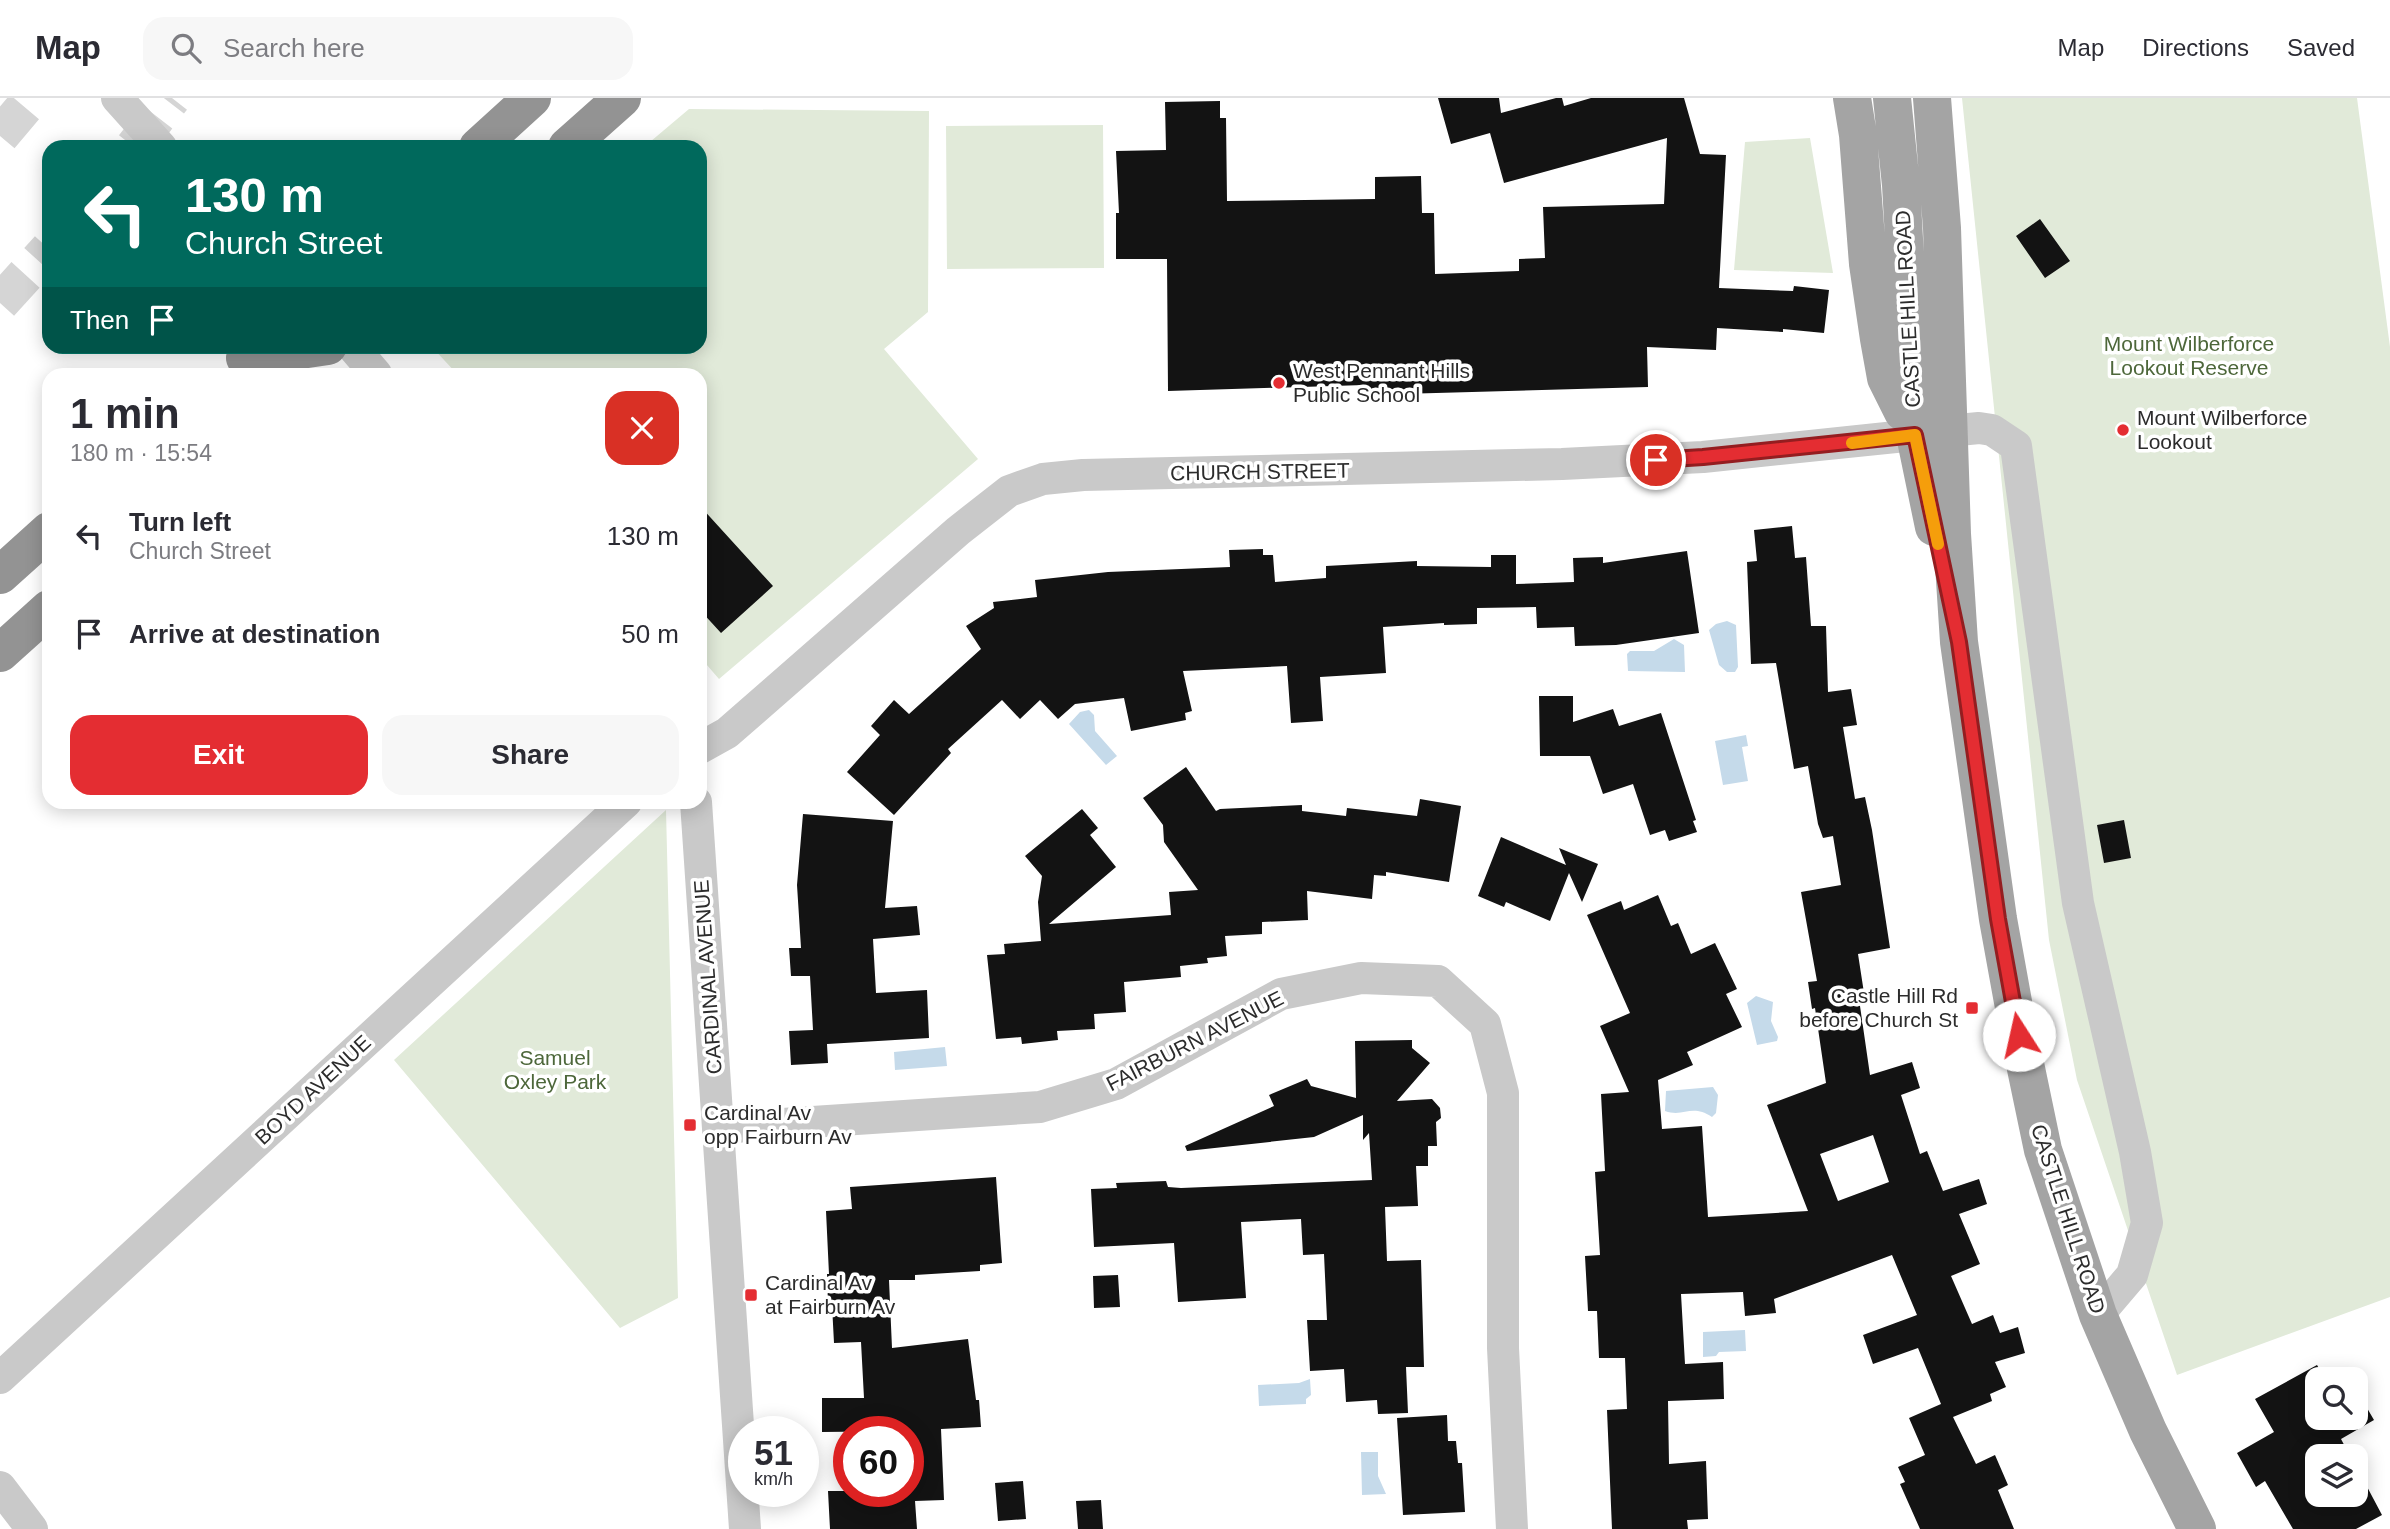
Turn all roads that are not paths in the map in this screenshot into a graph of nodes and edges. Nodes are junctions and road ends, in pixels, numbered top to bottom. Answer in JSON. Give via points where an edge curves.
{"nodes":[{"id":1,"x":117,"y":98,"type":"edge"},
{"id":2,"x":532,"y":98,"type":"edge"},
{"id":3,"x":622,"y":98,"type":"edge"},
{"id":4,"x":1852,"y":98,"type":"edge"},
{"id":5,"x":1892,"y":98,"type":"edge"},
{"id":6,"x":1932,"y":98,"type":"edge"},
{"id":7,"x":155,"y":140,"type":"edge"},
{"id":8,"x":486,"y":140,"type":"edge"},
{"id":9,"x":575,"y":140,"type":"edge"},
{"id":10,"x":280,"y":354,"type":"edge"},
{"id":11,"x":337,"y":354,"type":"edge"},
{"id":12,"x":359,"y":354,"type":"edge"},
{"id":13,"x":244,"y":360,"type":"edge"},
{"id":14,"x":321,"y":368,"type":"edge"},
{"id":15,"x":371,"y":368,"type":"edge"},
{"id":16,"x":1931,"y":433,"type":"junction"},
{"id":17,"x":42,"y":537,"type":"edge"},
{"id":18,"x":0,"y":575,"type":"edge"},
{"id":19,"x":42,"y":615,"type":"edge"},
{"id":20,"x":0,"y":653,"type":"edge"},
{"id":21,"x":707,"y":744,"type":"edge"},
{"id":22,"x":618,"y":809,"type":"edge"},
{"id":23,"x":696,"y":809,"type":"edge"},
{"id":24,"x":719,"y":1128,"type":"junction"},
{"id":25,"x":2098,"y":1315,"type":"junction"},
{"id":26,"x":0,"y":1378,"type":"edge"},
{"id":27,"x":0,"y":1487,"type":"edge"},
{"id":28,"x":32,"y":1529,"type":"edge"},
{"id":29,"x":745,"y":1529,"type":"edge"},
{"id":30,"x":1512,"y":1529,"type":"edge"},
{"id":31,"x":2197,"y":1529,"type":"edge"}],
"edges":[{"from":1,"to":7,"type":"street"},
{"from":2,"to":8,"type":"highway"},
{"from":3,"to":9,"type":"highway"},
{"from":4,"to":16,"type":"main road","via":[[1868,264],[1886,378]]},
{"from":5,"to":16,"type":"main road","name":"CASTLE HILL ROAD"},
{"from":6,"to":16,"type":"main road","name":"CASTLE HILL ROAD","via":[[1942,228]]},
{"from":10,"to":13,"type":"highway"},
{"from":11,"to":14,"type":"highway"},
{"from":12,"to":15,"type":"street"},
{"from":16,"to":21,"type":"street","name":"CHURCH STREET","via":[[1703,457],[1043,479],[1009,491],[968,523],[727,733]]},
{"from":16,"to":25,"type":"main road","name":"CASTLE HILL ROAD","via":[[1998,919],[2021,1046],[2043,1150]]},
{"from":16,"to":25,"type":"street","name":"CHURCH STREET","via":[[1992,430],[2016,446],[2078,903],[2147,1223],[2132,1275]]},
{"from":17,"to":18,"type":"highway"},
{"from":19,"to":20,"type":"highway"},
{"from":22,"to":26,"type":"street","name":"BOYD AVENUE"},
{"from":23,"to":24,"type":"street","name":"CARDINAL AVENUE"},
{"from":24,"to":29,"type":"street","name":"CARDINAL AVENUE"},
{"from":24,"to":30,"type":"street","name":"FAIRBURN AVENUE","via":[[1040,1107],[1116,1084],[1282,994],[1361,978],[1438,981],[1485,1024],[1503,1093],[1503,1348]]},
{"from":25,"to":31,"type":"main road","name":"CASTLE HILL ROAD"},
{"from":27,"to":28,"type":"street"}]}
